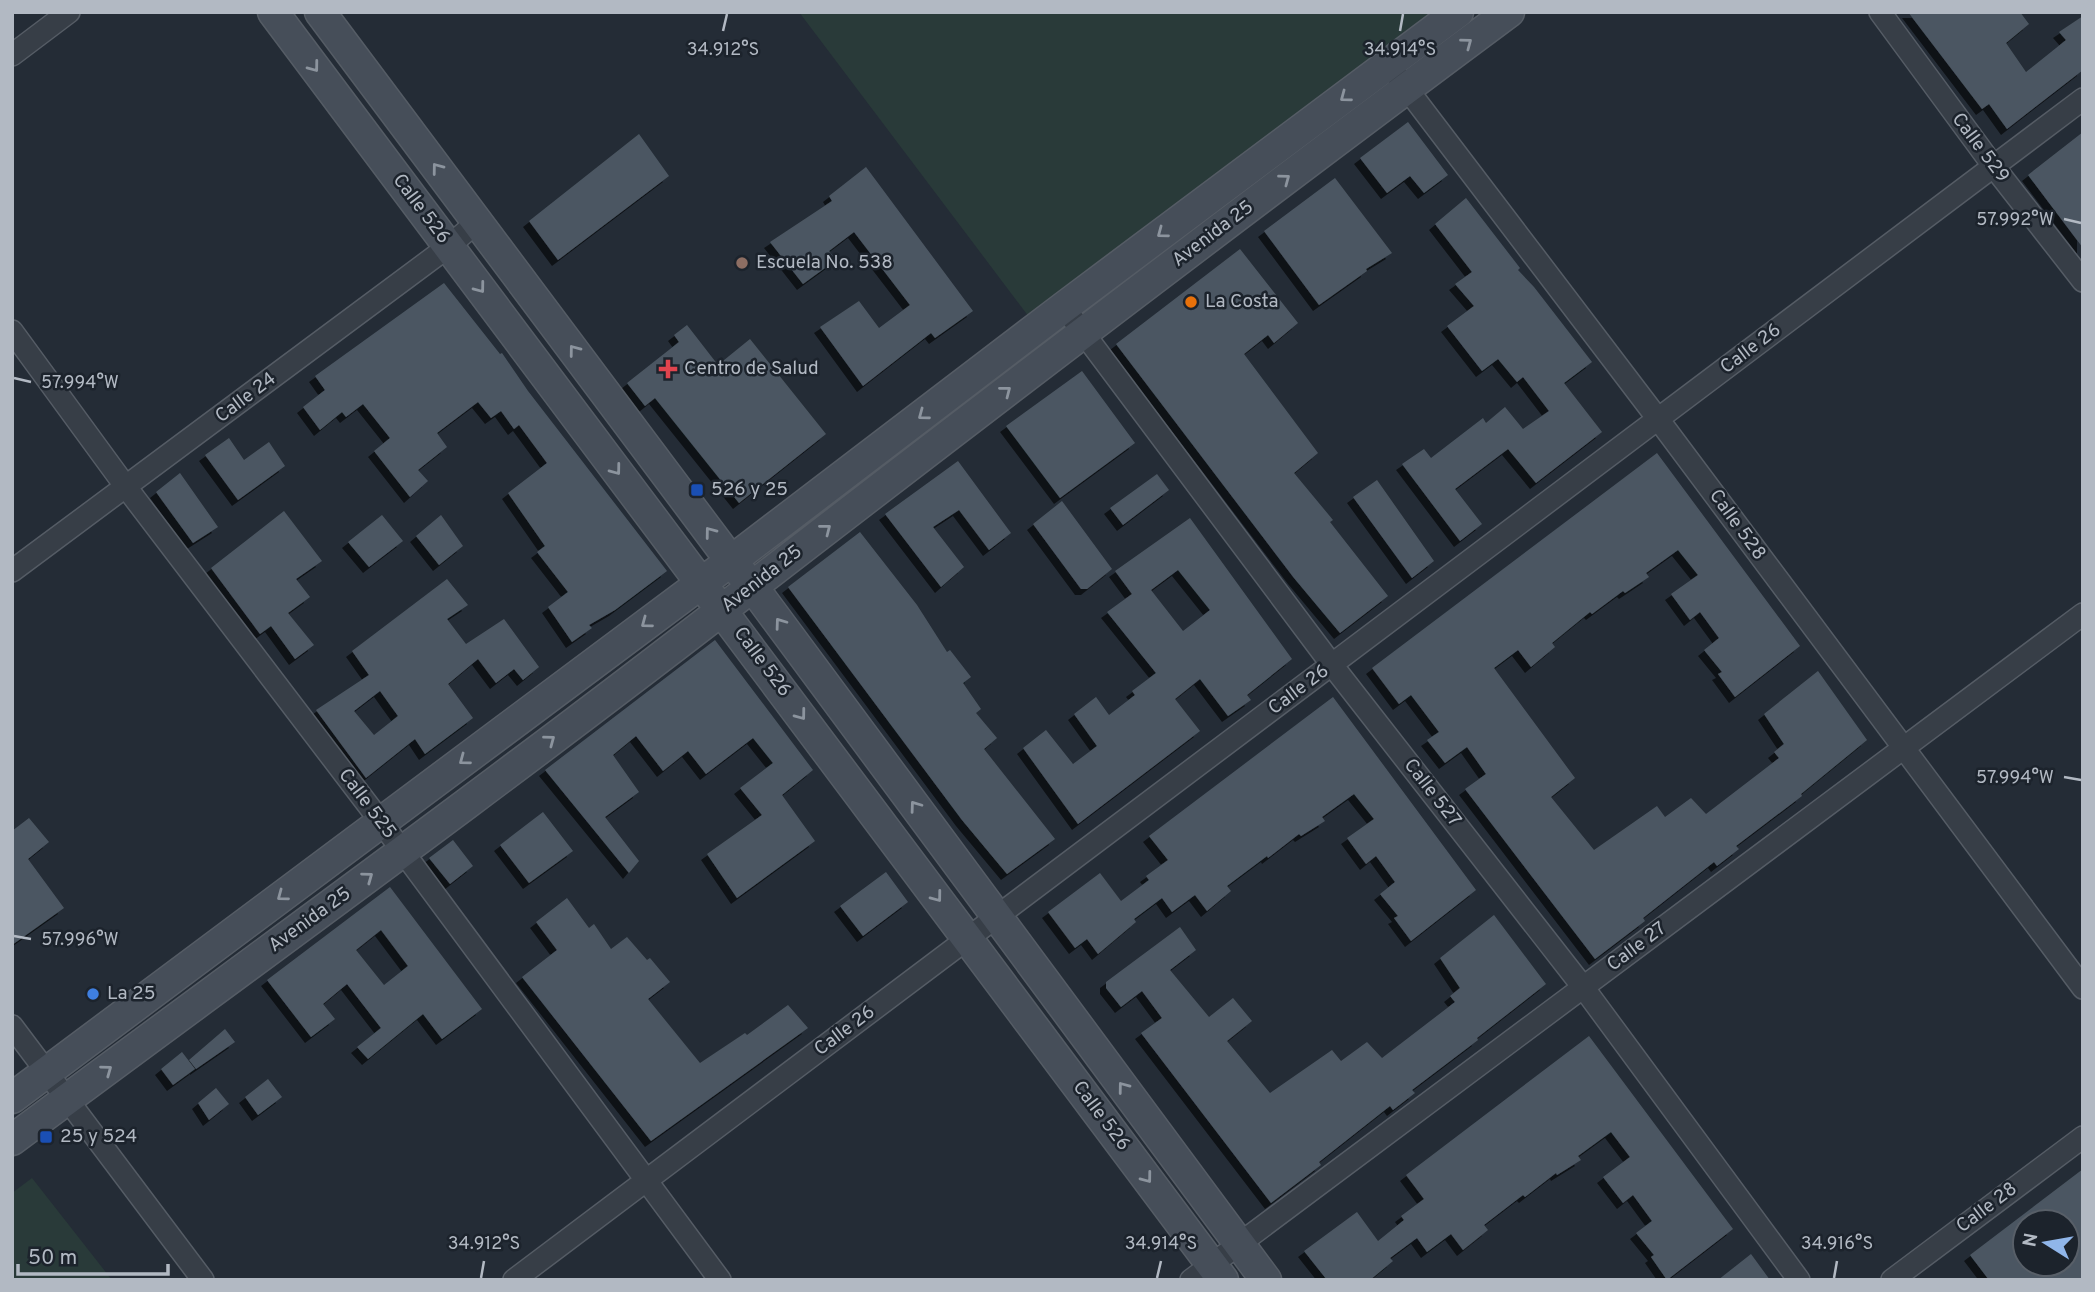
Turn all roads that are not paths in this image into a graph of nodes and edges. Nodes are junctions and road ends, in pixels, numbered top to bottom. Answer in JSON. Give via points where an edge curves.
{"nodes":[{"id":1,"x":69,"y":12,"type":"edge"},
{"id":2,"x":273,"y":12,"type":"edge"},
{"id":3,"x":320,"y":12,"type":"edge"},
{"id":4,"x":1458,"y":12,"type":"edge"},
{"id":5,"x":1509,"y":12,"type":"edge"},
{"id":6,"x":1880,"y":12,"type":"edge"},
{"id":7,"x":12,"y":55,"type":"edge"},
{"id":8,"x":1388,"y":65,"type":"junction"},
{"id":9,"x":1406,"y":88,"type":"junction"},
{"id":10,"x":2083,"y":99,"type":"edge"},
{"id":11,"x":1994,"y":167,"type":"junction"},
{"id":12,"x":477,"y":222,"type":"junction"},
{"id":13,"x":449,"y":246,"type":"junction"},
{"id":14,"x":2083,"y":281,"type":"edge"},
{"id":15,"x":1064,"y":307,"type":"junction"},
{"id":16,"x":12,"y":331,"type":"edge"},
{"id":17,"x":1082,"y":333,"type":"junction"},
{"id":18,"x":1658,"y":419,"type":"junction"},
{"id":19,"x":126,"y":487,"type":"junction"},
{"id":20,"x":731,"y":561,"type":"junction"},
{"id":21,"x":12,"y":571,"type":"edge"},
{"id":22,"x":701,"y":582,"type":"junction"},
{"id":23,"x":752,"y":586,"type":"junction"},
{"id":24,"x":723,"y":610,"type":"junction"},
{"id":25,"x":2083,"y":614,"type":"edge"},
{"id":26,"x":1332,"y":665,"type":"junction"},
{"id":27,"x":1902,"y":749,"type":"junction"},
{"id":28,"x":381,"y":822,"type":"junction"},
{"id":29,"x":403,"y":851,"type":"junction"},
{"id":30,"x":997,"y":917,"type":"junction"},
{"id":31,"x":968,"y":939,"type":"junction"},
{"id":32,"x":1583,"y":988,"type":"junction"},
{"id":33,"x":2083,"y":988,"type":"edge"},
{"id":34,"x":12,"y":1026,"type":"edge"},
{"id":35,"x":47,"y":1072,"type":"junction"},
{"id":36,"x":12,"y":1098,"type":"edge"},
{"id":37,"x":67,"y":1099,"type":"junction"},
{"id":38,"x":2083,"y":1137,"type":"edge"},
{"id":39,"x":12,"y":1140,"type":"edge"},
{"id":40,"x":646,"y":1181,"type":"junction"},
{"id":41,"x":1239,"y":1243,"type":"junction"},
{"id":42,"x":1208,"y":1275,"type":"edge"},
{"id":43,"x":204,"y":1280,"type":"edge"},
{"id":44,"x":514,"y":1280,"type":"edge"},
{"id":45,"x":720,"y":1280,"type":"edge"},
{"id":46,"x":1266,"y":1280,"type":"edge"},
{"id":47,"x":1799,"y":1280,"type":"edge"},
{"id":48,"x":1892,"y":1280,"type":"edge"}],
"edges":[{"from":1,"to":7,"type":"street"},
{"from":2,"to":13,"type":"main road","name":"Calle 526","one_way":true},
{"from":12,"to":3,"type":"main road","name":"Calle 526","one_way":true},
{"from":4,"to":8,"type":"main road","name":"Avenida 25"},
{"from":9,"to":5,"type":"main road","name":"Avenida 25","one_way":true},
{"from":6,"to":11,"type":"street","name":"Calle 529"},
{"from":8,"to":9,"type":"street","name":"Calle 528"},
{"from":8,"to":15,"type":"main road","name":"Avenida 25","one_way":true},
{"from":17,"to":9,"type":"main road","name":"Avenida 25","one_way":true},
{"from":9,"to":18,"type":"street","name":"Calle 528"},
{"from":10,"to":11,"type":"street","name":"Calle 26"},
{"from":11,"to":14,"type":"street","name":"Calle 529"},
{"from":11,"to":18,"type":"street","name":"Calle 26"},
{"from":12,"to":13,"type":"street","name":"Calle 24"},
{"from":20,"to":12,"type":"main road","name":"Calle 526","one_way":true},
{"from":13,"to":19,"type":"street","name":"Calle 24"},
{"from":13,"to":22,"type":"main road","name":"Calle 526","one_way":true},
{"from":15,"to":17,"type":"street","name":"Calle 527"},
{"from":15,"to":20,"type":"main road","name":"Avenida 25","one_way":true},
{"from":16,"to":19,"type":"street","name":"Calle 525"},
{"from":23,"to":17,"type":"main road","name":"Avenida 25","one_way":true},
{"from":17,"to":26,"type":"street","name":"Calle 527"},
{"from":18,"to":26,"type":"street","name":"Calle 26"},
{"from":18,"to":27,"type":"street","name":"Calle 528"},
{"from":19,"to":21,"type":"street","name":"Calle 24"},
{"from":19,"to":28,"type":"street","name":"Calle 525"},
{"from":20,"to":22,"type":"main road","name":"Avenida 25"},
{"from":20,"to":23,"type":"main road","name":"Calle 526"},
{"from":22,"to":24,"type":"main road","name":"Calle 526"},
{"from":22,"to":28,"type":"main road","name":"Avenida 25","one_way":true},
{"from":23,"to":24,"type":"main road","name":"Avenida 25"},
{"from":30,"to":23,"type":"main road","name":"Calle 526","one_way":true},
{"from":29,"to":24,"type":"main road","name":"Avenida 25","one_way":true},
{"from":24,"to":31,"type":"main road","name":"Calle 526","one_way":true},
{"from":25,"to":27,"type":"street","name":"Calle 27"},
{"from":26,"to":30,"type":"street","name":"Calle 26"},
{"from":26,"to":32,"type":"street","name":"Calle 527"},
{"from":27,"to":32,"type":"street","name":"Calle 27"},
{"from":27,"to":33,"type":"street","name":"Calle 528"},
{"from":28,"to":29,"type":"street","name":"Calle 525"},
{"from":28,"to":35,"type":"main road","name":"Avenida 25","one_way":true},
{"from":37,"to":29,"type":"main road","name":"Avenida 25","one_way":true},
{"from":29,"to":40,"type":"street","name":"Calle 525"},
{"from":30,"to":31,"type":"street","name":"Calle 26"},
{"from":41,"to":30,"type":"main road","name":"Calle 526","one_way":true},
{"from":31,"to":40,"type":"street","name":"Calle 26"},
{"from":31,"to":42,"type":"main road","name":"Calle 526","one_way":true},
{"from":32,"to":41,"type":"street","name":"Calle 27"},
{"from":32,"to":47,"type":"street","name":"Calle 527"},
{"from":34,"to":35,"type":"street"},
{"from":35,"to":36,"type":"main road","name":"Avenida 25"},
{"from":35,"to":37,"type":"street"},
{"from":37,"to":39,"type":"main road","name":"Avenida 25"},
{"from":37,"to":43,"type":"street"},
{"from":38,"to":48,"type":"street","name":"Calle 28"},
{"from":40,"to":44,"type":"street","name":"Calle 26"},
{"from":40,"to":45,"type":"street","name":"Calle 525"},
{"from":41,"to":42,"type":"street","name":"Calle 27"},
{"from":41,"to":46,"type":"main road","name":"Calle 526"}]}
